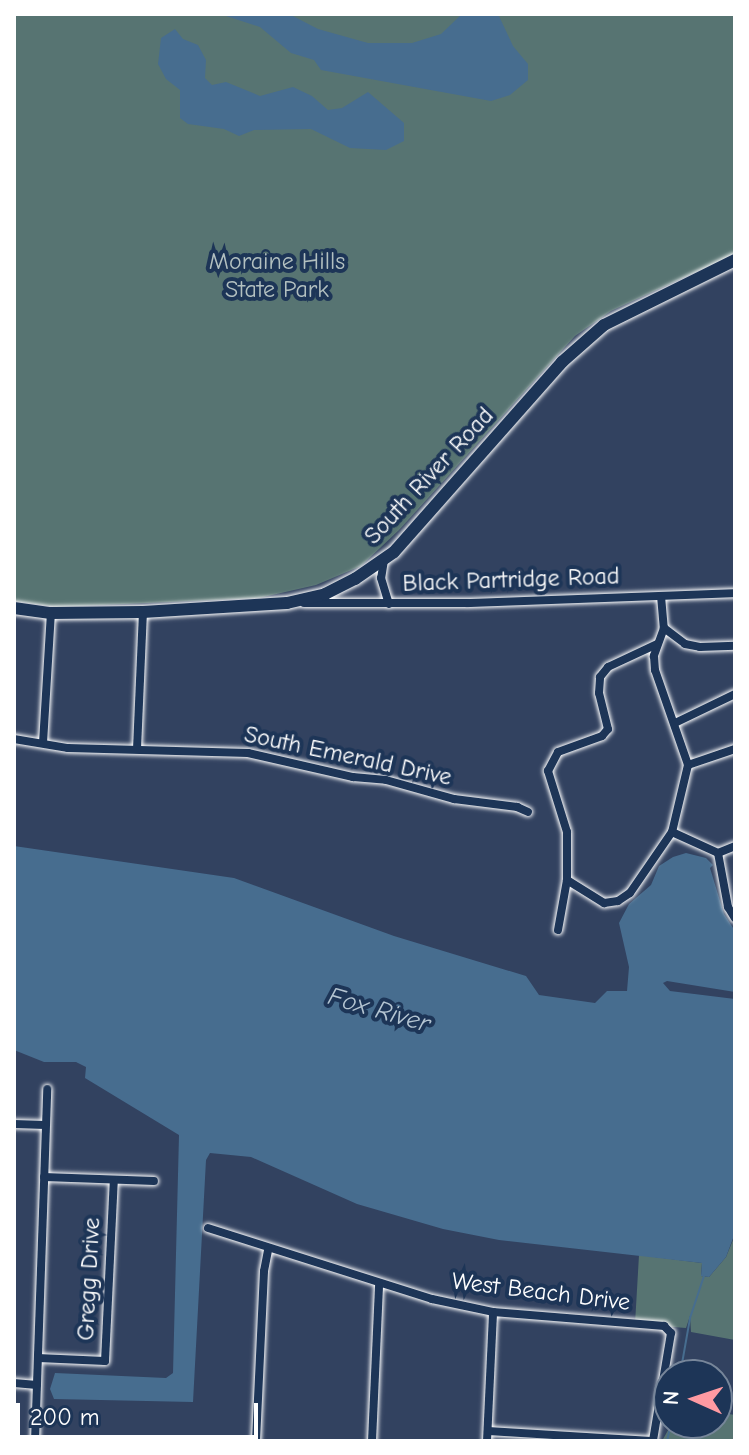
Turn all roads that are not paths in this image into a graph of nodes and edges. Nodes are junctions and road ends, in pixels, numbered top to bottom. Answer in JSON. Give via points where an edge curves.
{"nodes":[{"id":1,"x":735,"y":260,"type":"edge"},
{"id":2,"x":384,"y":560,"type":"junction"},
{"id":3,"x":735,"y":593,"type":"edge"},
{"id":4,"x":661,"y":596,"type":"junction"},
{"id":5,"x":287,"y":603,"type":"junction"},
{"id":6,"x":389,"y":604,"type":"junction"},
{"id":7,"x":14,"y":608,"type":"edge"},
{"id":8,"x":143,"y":612,"type":"junction"},
{"id":9,"x":51,"y":613,"type":"junction"},
{"id":10,"x":664,"y":628,"type":"junction"},
{"id":11,"x":657,"y":644,"type":"junction"},
{"id":12,"x":735,"y":646,"type":"edge"},
{"id":13,"x":735,"y":694,"type":"edge"},
{"id":14,"x":675,"y":723,"type":"junction"},
{"id":15,"x":14,"y":739,"type":"edge"},
{"id":16,"x":43,"y":743,"type":"junction"},
{"id":17,"x":137,"y":749,"type":"junction"},
{"id":18,"x":735,"y":749,"type":"edge"},
{"id":19,"x":688,"y":765,"type":"junction"},
{"id":20,"x":528,"y":812,"type":"dead end"},
{"id":21,"x":672,"y":832,"type":"junction"},
{"id":22,"x":735,"y":846,"type":"edge"},
{"id":23,"x":718,"y":853,"type":"junction"},
{"id":24,"x":567,"y":880,"type":"junction"},
{"id":25,"x":735,"y":918,"type":"edge"},
{"id":26,"x":558,"y":930,"type":"dead end"},
{"id":27,"x":47,"y":1089,"type":"dead end"},
{"id":28,"x":14,"y":1124,"type":"edge"},
{"id":29,"x":45,"y":1125,"type":"junction"},
{"id":30,"x":44,"y":1177,"type":"junction"},
{"id":31,"x":114,"y":1180,"type":"junction"},
{"id":32,"x":154,"y":1181,"type":"dead end"},
{"id":33,"x":208,"y":1228,"type":"dead end"},
{"id":34,"x":268,"y":1250,"type":"junction"},
{"id":35,"x":379,"y":1284,"type":"junction"},
{"id":36,"x":493,"y":1312,"type":"junction"},
{"id":37,"x":38,"y":1358,"type":"junction"},
{"id":38,"x":14,"y":1383,"type":"edge"},
{"id":39,"x":37,"y":1385,"type":"junction"},
{"id":40,"x":488,"y":1431,"type":"junction"},
{"id":41,"x":35,"y":1441,"type":"edge"},
{"id":42,"x":256,"y":1441,"type":"edge"},
{"id":43,"x":372,"y":1441,"type":"edge"},
{"id":44,"x":487,"y":1441,"type":"edge"},
{"id":45,"x":653,"y":1441,"type":"edge"}],
"edges":[{"from":1,"to":2,"type":"street","name":"South River Road","via":[[604,325],[562,362]]},
{"from":2,"to":5,"type":"street","name":"South River Road","via":[[325,594]]},
{"from":2,"to":6,"type":"street","via":[[381,578]]},
{"from":3,"to":4,"type":"street","name":"Black Partridge Road"},
{"from":4,"to":6,"type":"street","name":"Black Partridge Road"},
{"from":4,"to":10,"type":"street"},
{"from":5,"to":6,"type":"street","name":"Black Partridge Road"},
{"from":5,"to":8,"type":"street","name":"South River Road"},
{"from":7,"to":9,"type":"street","name":"South River Road"},
{"from":8,"to":9,"type":"street","name":"South River Road"},
{"from":8,"to":17,"type":"street"},
{"from":9,"to":16,"type":"street"},
{"from":10,"to":11,"type":"street"},
{"from":10,"to":12,"type":"street","via":[[685,644]]},
{"from":11,"to":14,"type":"street","via":[[655,670]]},
{"from":11,"to":24,"type":"street","via":[[608,667],[600,677],[608,720],[602,736],[552,759],[548,771],[567,832]]},
{"from":13,"to":14,"type":"street"},
{"from":14,"to":19,"type":"street"},
{"from":15,"to":16,"type":"street","name":"South Emerald Drive"},
{"from":16,"to":17,"type":"street","name":"South Emerald Drive"},
{"from":17,"to":20,"type":"street","name":"South Emerald Drive","via":[[248,753]]},
{"from":18,"to":19,"type":"street"},
{"from":19,"to":21,"type":"street"},
{"from":21,"to":23,"type":"street"},
{"from":21,"to":24,"type":"street","via":[[630,893],[618,901],[604,903]]},
{"from":22,"to":23,"type":"street"},
{"from":23,"to":25,"type":"street"},
{"from":24,"to":26,"type":"street"},
{"from":27,"to":29,"type":"street"},
{"from":28,"to":29,"type":"street"},
{"from":29,"to":30,"type":"street"},
{"from":30,"to":31,"type":"street"},
{"from":30,"to":37,"type":"street"},
{"from":31,"to":32,"type":"street"},
{"from":31,"to":37,"type":"street","name":"Gregg Drive","via":[[105,1361]]},
{"from":33,"to":34,"type":"street","name":"West Beach Drive"},
{"from":34,"to":35,"type":"street","name":"West Beach Drive"},
{"from":34,"to":42,"type":"street"},
{"from":35,"to":36,"type":"street","name":"West Beach Drive"},
{"from":35,"to":43,"type":"street"},
{"from":36,"to":40,"type":"street"},
{"from":36,"to":45,"type":"street","name":"West Beach Drive","via":[[668,1328]]},
{"from":37,"to":39,"type":"street"},
{"from":38,"to":39,"type":"street"},
{"from":39,"to":41,"type":"street"},
{"from":40,"to":44,"type":"street"},
{"from":40,"to":45,"type":"street"}]}
